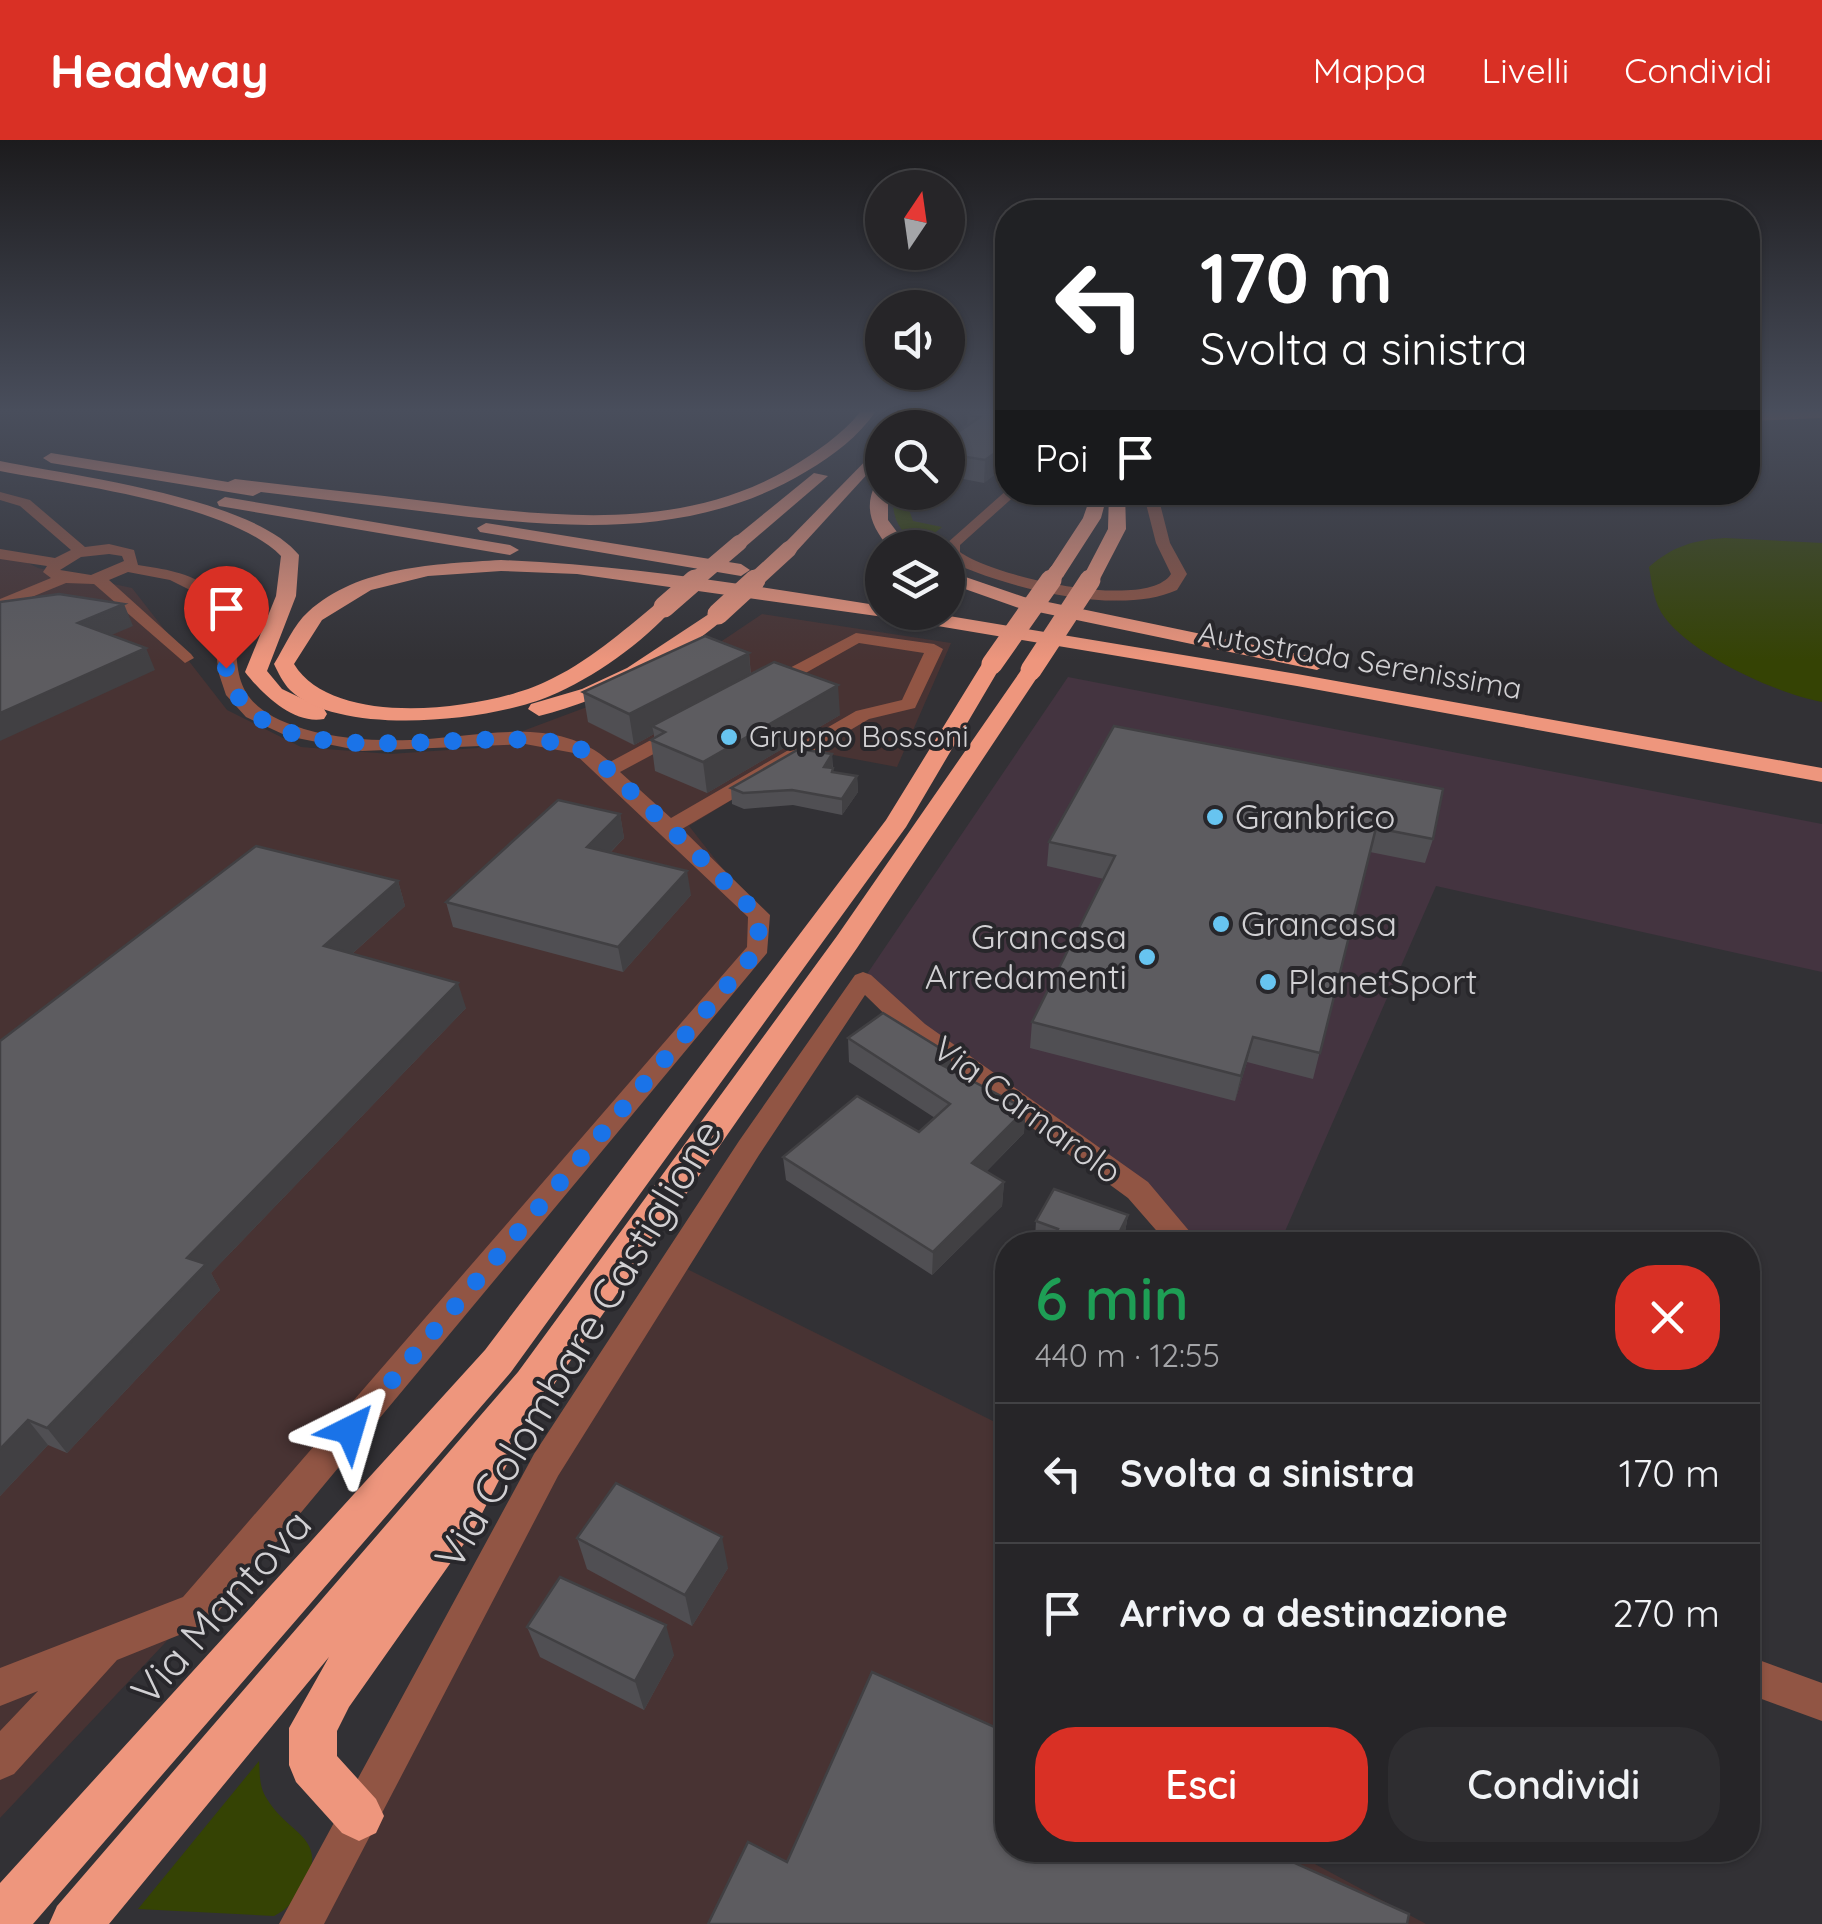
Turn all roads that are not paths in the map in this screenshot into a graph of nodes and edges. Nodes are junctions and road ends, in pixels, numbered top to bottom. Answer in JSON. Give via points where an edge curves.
{"nodes":[{"id":1,"x":129,"y":494,"type":"edge"},
{"id":2,"x":176,"y":494,"type":"edge"},
{"id":3,"x":277,"y":494,"type":"edge"},
{"id":4,"x":319,"y":494,"type":"edge"},
{"id":5,"x":755,"y":494,"type":"edge"},
{"id":6,"x":797,"y":494,"type":"edge"},
{"id":7,"x":839,"y":494,"type":"edge"},
{"id":8,"x":0,"y":496,"type":"edge"},
{"id":9,"x":999,"y":505,"type":"edge"},
{"id":10,"x":1081,"y":505,"type":"edge"},
{"id":11,"x":1097,"y":505,"type":"edge"},
{"id":12,"x":1116,"y":505,"type":"edge"},
{"id":13,"x":1132,"y":505,"type":"edge"},
{"id":14,"x":1153,"y":505,"type":"edge"},
{"id":15,"x":1114,"y":537,"type":"junction"},
{"id":16,"x":1080,"y":538,"type":"junction"},
{"id":17,"x":82,"y":552,"type":"junction"},
{"id":18,"x":0,"y":554,"type":"edge"},
{"id":19,"x":126,"y":567,"type":"junction"},
{"id":20,"x":59,"y":571,"type":"junction"},
{"id":21,"x":97,"y":578,"type":"junction"},
{"id":22,"x":965,"y":583,"type":"edge"},
{"id":23,"x":691,"y":584,"type":"edge"},
{"id":24,"x":691,"y":584,"type":"edge"},
{"id":25,"x":691,"y":584,"type":"edge"},
{"id":26,"x":691,"y":584,"type":"edge"},
{"id":27,"x":865,"y":590,"type":"edge"},
{"id":28,"x":769,"y":593,"type":"junction"},
{"id":29,"x":0,"y":605,"type":"edge"},
{"id":30,"x":965,"y":607,"type":"edge"},
{"id":31,"x":865,"y":609,"type":"edge"},
{"id":32,"x":965,"y":625,"type":"edge"},
{"id":33,"x":185,"y":658,"type":"dead end"},
{"id":34,"x":1329,"y":666,"type":"junction"},
{"id":35,"x":756,"y":693,"type":"edge"},
{"id":36,"x":706,"y":719,"type":"edge"},
{"id":37,"x":1822,"y":754,"type":"edge"},
{"id":38,"x":607,"y":770,"type":"junction"},
{"id":39,"x":1822,"y":775,"type":"edge"},
{"id":40,"x":670,"y":827,"type":"junction"},
{"id":41,"x":863,"y":980,"type":"joint"},
{"id":42,"x":1175,"y":1232,"type":"edge"},
{"id":43,"x":532,"y":1384,"type":"junction"},
{"id":44,"x":108,"y":1645,"type":"junction"},
{"id":45,"x":1760,"y":1679,"type":"edge"},
{"id":46,"x":2,"y":1693,"type":"edge"},
{"id":47,"x":1822,"y":1702,"type":"edge"},
{"id":48,"x":0,"y":1760,"type":"edge"},
{"id":49,"x":360,"y":1816,"type":"junction"},
{"id":50,"x":0,"y":1922,"type":"edge"},
{"id":51,"x":75,"y":1924,"type":"edge"},
{"id":52,"x":301,"y":1924,"type":"edge"}],
"edges":[{"from":1,"to":7,"type":"highway","bridge":true,"via":[[234,518],[278,540],[289,553],[292,581],[256,672],[274,694],[311,713],[364,726],[508,716],[604,690],[678,648]]},
{"from":2,"to":28,"type":"highway","name":"Autostrada Serenissima"},
{"from":3,"to":27,"type":"highway"},
{"from":4,"to":5,"type":"highway","via":[[546,522],[618,522]]},
{"from":6,"to":23,"type":"highway","bridge":true},
{"from":8,"to":17,"type":"street","via":[[25,502]]},
{"from":9,"to":14,"type":"street","via":[[953,544],[958,562],[996,576],[1130,596],[1171,588],[1179,574]]},
{"from":10,"to":16,"type":"highway"},
{"from":11,"to":16,"type":"highway","name":"Via Mantova"},
{"from":12,"to":15,"type":"highway"},
{"from":13,"to":15,"type":"highway"},
{"from":15,"to":43,"type":"highway","bridge":true,"via":[[847,942]]},
{"from":16,"to":50,"type":"highway","name":"Via Mantova","bridge":true,"via":[[992,664],[896,822],[498,1362]]},
{"from":17,"to":19,"type":"street","via":[[129,553]]},
{"from":17,"to":20,"type":"street"},
{"from":18,"to":20,"type":"street"},
{"from":19,"to":21,"type":"street"},
{"from":19,"to":38,"type":"street","via":[[177,576],[208,596],[226,625],[231,688],[251,712],[296,733],[374,744],[540,739],[583,750]]},
{"from":20,"to":21,"type":"street"},
{"from":20,"to":29,"type":"street"},
{"from":21,"to":33,"type":"street"},
{"from":22,"to":34,"type":"highway","via":[[1019,602]]},
{"from":24,"to":25,"type":"highway","bridge":true,"via":[[574,677],[536,695],[442,712],[389,712],[332,704],[298,686],[284,664],[301,627],[334,601],[439,568],[536,565]]},
{"from":26,"to":28,"type":"highway","bridge":true},
{"from":28,"to":31,"type":"highway","name":"Autostrada Serenissima"},
{"from":30,"to":34,"type":"highway","name":"Autostrada Serenissima"},
{"from":32,"to":39,"type":"highway","name":"Autostrada Serenissima"},
{"from":34,"to":37,"type":"highway","name":"Autostrada Serenissima"},
{"from":35,"to":40,"type":"street","via":[[856,638],[934,649],[909,704],[863,714]]},
{"from":36,"to":38,"type":"street"},
{"from":38,"to":40,"type":"street"},
{"from":40,"to":44,"type":"street","via":[[758,915],[759,948],[196,1610]]},
{"from":41,"to":42,"type":"street","name":"Via Carnarolo","via":[[916,1030],[1138,1190]]},
{"from":41,"to":49,"type":"street","name":"Via Colombare Castiglione","via":[[546,1466]]},
{"from":43,"to":49,"type":"highway","via":[[458,1517],[313,1728],[313,1766]]},
{"from":43,"to":51,"type":"highway"},
{"from":44,"to":46,"type":"street"},
{"from":44,"to":48,"type":"street"},
{"from":45,"to":47,"type":"street"},
{"from":49,"to":52,"type":"street","name":"Via Colombare Castiglione"}]}
